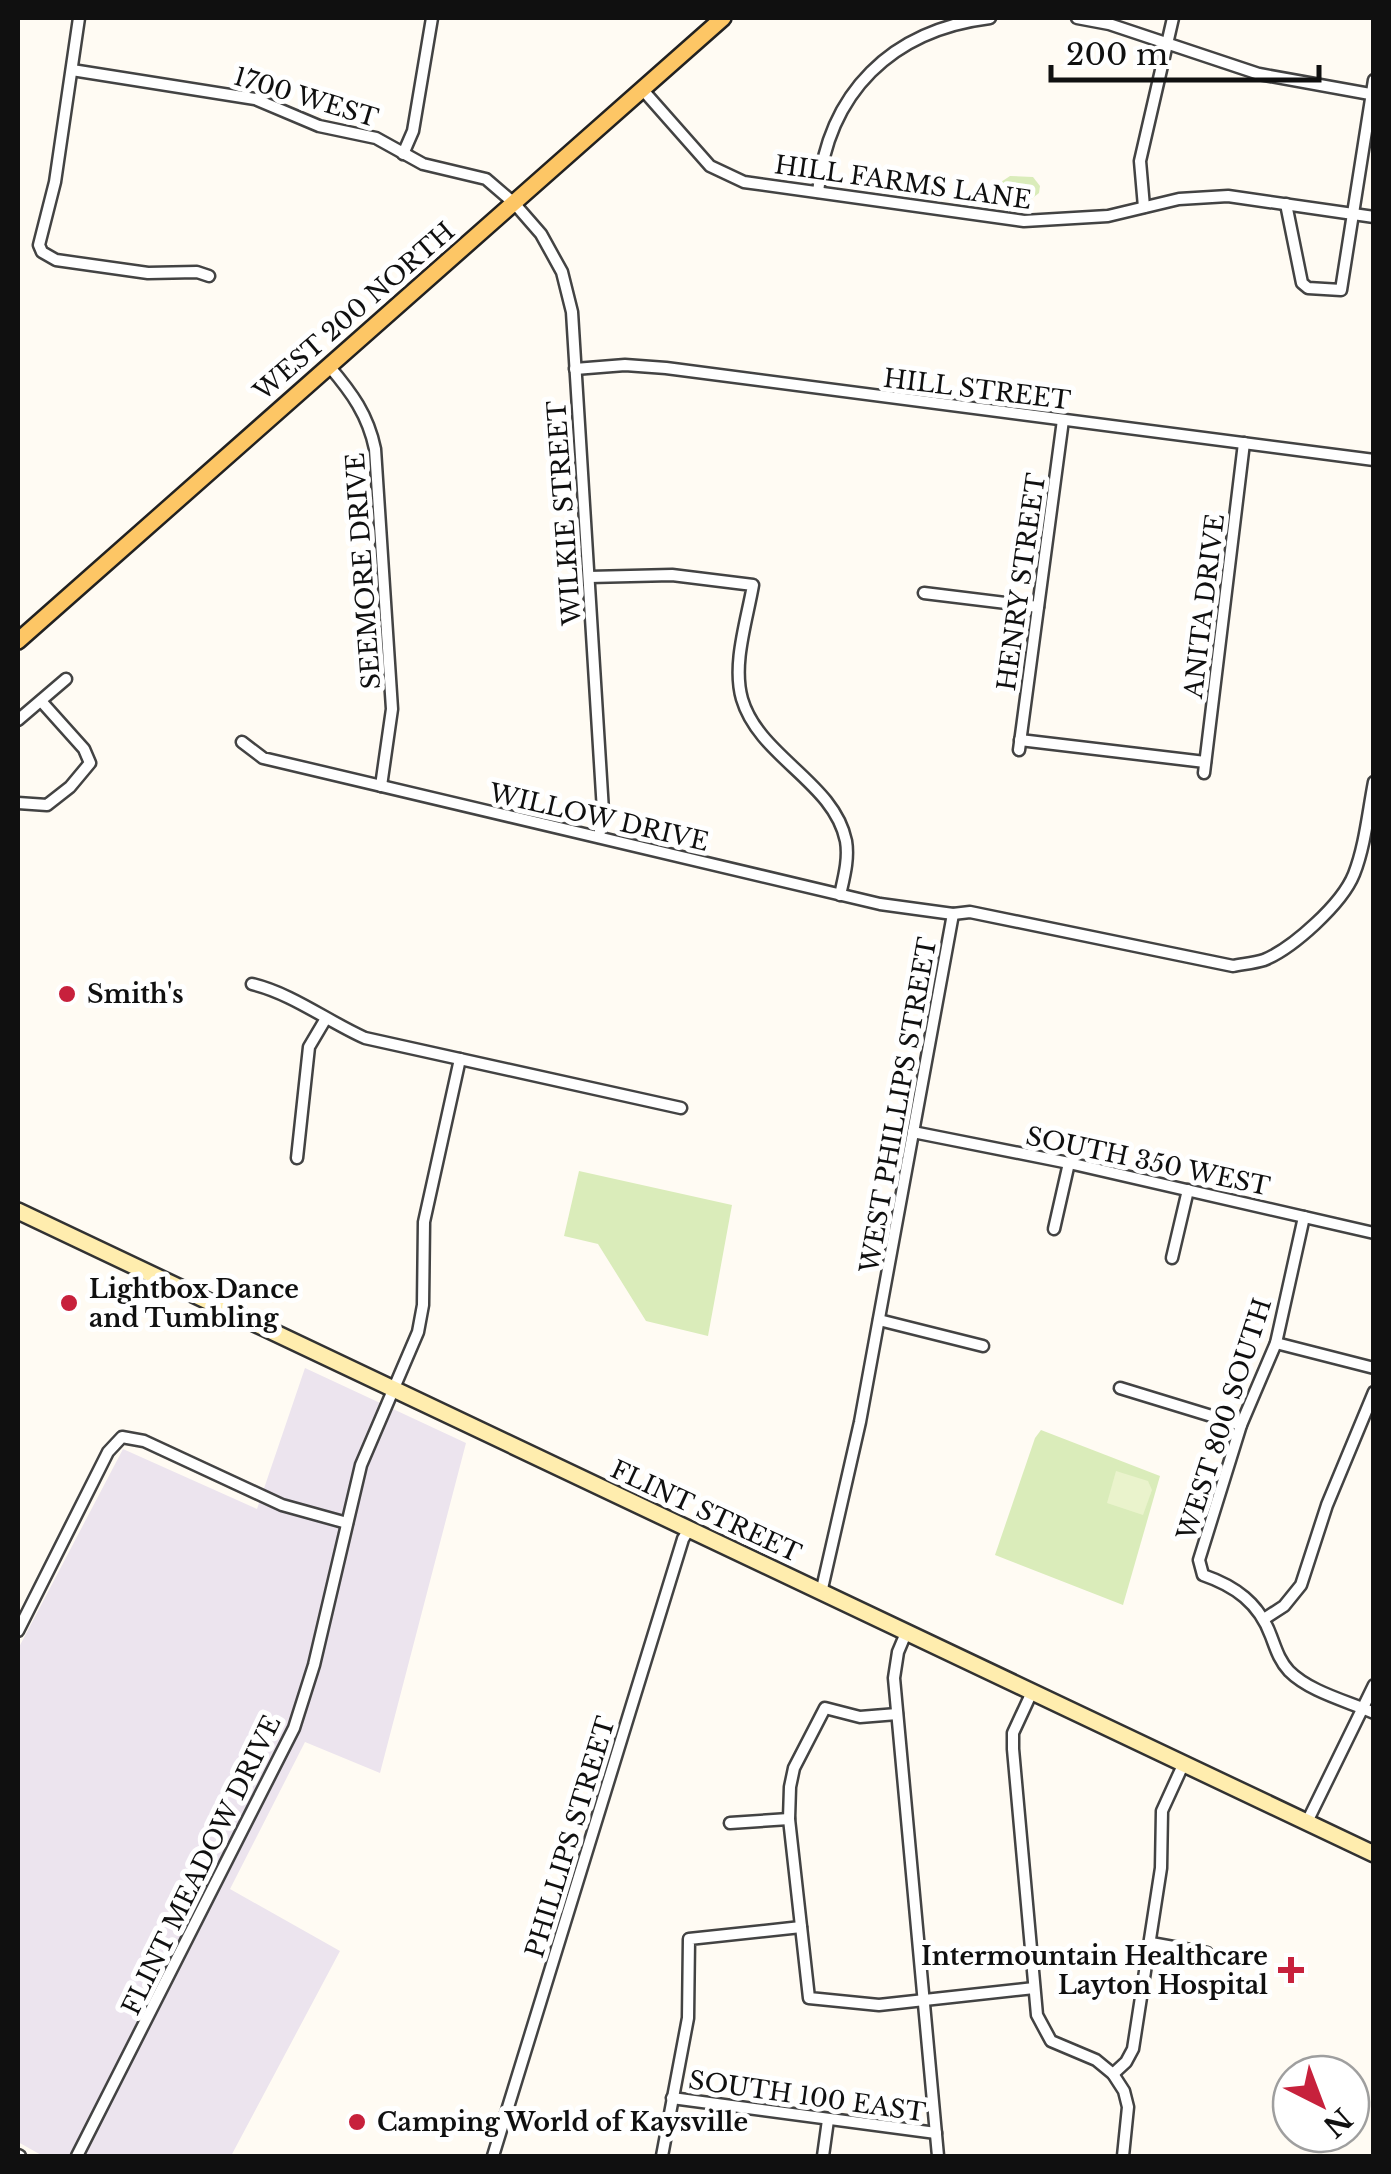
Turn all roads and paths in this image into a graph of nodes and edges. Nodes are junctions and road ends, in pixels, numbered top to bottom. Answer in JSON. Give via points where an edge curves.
{"nodes":[{"id":1,"x":79,"y":18,"type":"edge"},
{"id":2,"x":432,"y":18,"type":"edge"},
{"id":3,"x":723,"y":18,"type":"edge"},
{"id":4,"x":990,"y":18,"type":"edge"},
{"id":5,"x":1077,"y":18,"type":"edge"},
{"id":6,"x":1173,"y":18,"type":"edge"},
{"id":7,"x":1168,"y":45,"type":"junction"},
{"id":8,"x":72,"y":70,"type":"junction"},
{"id":9,"x":1374,"y":80,"type":"edge"},
{"id":10,"x":642,"y":89,"type":"junction"},
{"id":11,"x":1370,"y":94,"type":"junction"},
{"id":12,"x":403,"y":154,"type":"junction"},
{"id":13,"x":818,"y":192,"type":"junction"},
{"id":14,"x":514,"y":203,"type":"junction"},
{"id":15,"x":1286,"y":204,"type":"junction"},
{"id":16,"x":1144,"y":207,"type":"junction"},
{"id":17,"x":1352,"y":213,"type":"junction"},
{"id":18,"x":1374,"y":216,"type":"edge"},
{"id":19,"x":209,"y":276,"type":"dead end"},
{"id":20,"x":330,"y":366,"type":"junction"},
{"id":21,"x":575,"y":368,"type":"junction"},
{"id":22,"x":1063,"y":420,"type":"junction"},
{"id":23,"x":1244,"y":444,"type":"junction"},
{"id":24,"x":1374,"y":460,"type":"edge"},
{"id":25,"x":588,"y":577,"type":"junction"},
{"id":26,"x":924,"y":594,"type":"dead end"},
{"id":27,"x":1038,"y":607,"type":"junction"},
{"id":28,"x":18,"y":641,"type":"edge"},
{"id":29,"x":66,"y":679,"type":"dead end"},
{"id":30,"x":41,"y":700,"type":"junction"},
{"id":31,"x":18,"y":720,"type":"edge"},
{"id":32,"x":242,"y":742,"type":"dead end"},
{"id":33,"x":1144,"y":754,"type":"joint"},
{"id":34,"x":1374,"y":782,"type":"edge"},
{"id":35,"x":382,"y":786,"type":"junction"},
{"id":36,"x":18,"y":803,"type":"edge"},
{"id":37,"x":599,"y":838,"type":"junction"},
{"id":38,"x":840,"y":894,"type":"junction"},
{"id":39,"x":953,"y":914,"type":"junction"},
{"id":40,"x":252,"y":984,"type":"dead end"},
{"id":41,"x":325,"y":1020,"type":"junction"},
{"id":42,"x":460,"y":1059,"type":"junction"},
{"id":43,"x":680,"y":1108,"type":"dead end"},
{"id":44,"x":913,"y":1132,"type":"junction"},
{"id":45,"x":297,"y":1158,"type":"dead end"},
{"id":46,"x":1069,"y":1163,"type":"junction"},
{"id":47,"x":1188,"y":1190,"type":"junction"},
{"id":48,"x":18,"y":1211,"type":"edge"},
{"id":49,"x":1304,"y":1217,"type":"junction"},
{"id":50,"x":1054,"y":1230,"type":"dead end"},
{"id":51,"x":1374,"y":1233,"type":"edge"},
{"id":52,"x":1172,"y":1258,"type":"dead end"},
{"id":53,"x":879,"y":1320,"type":"junction"},
{"id":54,"x":1276,"y":1343,"type":"junction"},
{"id":55,"x":982,"y":1346,"type":"dead end"},
{"id":56,"x":1374,"y":1368,"type":"edge"},
{"id":57,"x":1120,"y":1388,"type":"dead end"},
{"id":58,"x":394,"y":1390,"type":"junction"},
{"id":59,"x":1374,"y":1392,"type":"edge"},
{"id":60,"x":1241,"y":1424,"type":"junction"},
{"id":61,"x":348,"y":1523,"type":"junction"},
{"id":62,"x":688,"y":1530,"type":"junction"},
{"id":63,"x":820,"y":1593,"type":"junction"},
{"id":64,"x":1264,"y":1618,"type":"junction"},
{"id":65,"x":18,"y":1631,"type":"edge"},
{"id":66,"x":906,"y":1633,"type":"junction"},
{"id":67,"x":1374,"y":1685,"type":"edge"},
{"id":68,"x":1032,"y":1692,"type":"junction"},
{"id":69,"x":1368,"y":1711,"type":"edge"},
{"id":70,"x":897,"y":1714,"type":"junction"},
{"id":71,"x":1183,"y":1764,"type":"junction"},
{"id":72,"x":789,"y":1820,"type":"junction"},
{"id":73,"x":730,"y":1822,"type":"dead end"},
{"id":74,"x":1307,"y":1822,"type":"junction"},
{"id":75,"x":1374,"y":1854,"type":"edge"},
{"id":76,"x":801,"y":1927,"type":"junction"},
{"id":77,"x":1151,"y":1943,"type":"junction"},
{"id":78,"x":1207,"y":1953,"type":"dead end"},
{"id":79,"x":1034,"y":1988,"type":"junction"},
{"id":80,"x":926,"y":1998,"type":"junction"},
{"id":81,"x":1113,"y":2074,"type":"junction"},
{"id":82,"x":672,"y":2098,"type":"junction"},
{"id":83,"x":828,"y":2120,"type":"junction"},
{"id":84,"x":936,"y":2134,"type":"junction"},
{"id":85,"x":77,"y":2156,"type":"edge"},
{"id":86,"x":493,"y":2156,"type":"edge"},
{"id":87,"x":662,"y":2156,"type":"edge"},
{"id":88,"x":823,"y":2156,"type":"edge"},
{"id":89,"x":938,"y":2156,"type":"edge"},
{"id":90,"x":1123,"y":2156,"type":"edge"}],
"edges":[{"from":1,"to":8,"type":"street"},
{"from":2,"to":12,"type":"street","via":[[413,132]]},
{"from":3,"to":10,"type":"main road","name":"WEST 200 NORTH"},
{"from":4,"to":13,"type":"street","via":[[924,34],[868,74],[831,134]]},
{"from":5,"to":7,"type":"street"},
{"from":6,"to":7,"type":"street"},
{"from":7,"to":11,"type":"street","via":[[1259,74]]},
{"from":7,"to":16,"type":"street","via":[[1140,161]]},
{"from":8,"to":12,"type":"street","name":"1700 WEST","via":[[255,99],[319,126],[376,138]]},
{"from":8,"to":19,"type":"street","via":[[42,252],[56,260]]},
{"from":9,"to":11,"type":"street"},
{"from":10,"to":13,"type":"street","name":"HILL FARMS LANE","via":[[721,173]]},
{"from":10,"to":14,"type":"main road","name":"WEST 200 NORTH"},
{"from":11,"to":17,"type":"street"},
{"from":12,"to":14,"type":"street","name":"1700 WEST","via":[[486,179]]},
{"from":13,"to":16,"type":"street","name":"HILL FARMS LANE","via":[[1024,221]]},
{"from":14,"to":20,"type":"main road","name":"WEST 200 NORTH"},
{"from":14,"to":21,"type":"street","name":"WILKIE STREET","via":[[562,272]]},
{"from":15,"to":16,"type":"street","name":"HILL FARMS LANE","via":[[1228,196]]},
{"from":15,"to":17,"type":"street","name":"HILL FARMS LANE"},
{"from":15,"to":17,"type":"street","via":[[1308,288],[1341,290]]},
{"from":17,"to":18,"type":"street","name":"HILL FARMS LANE"},
{"from":20,"to":28,"type":"main road","name":"WEST 200 NORTH"},
{"from":20,"to":35,"type":"street","name":"SEEMORE DRIVE","via":[[358,400],[375,449],[392,709]]},
{"from":21,"to":22,"type":"street","name":"HILL STREET","via":[[666,368]]},
{"from":21,"to":25,"type":"street","name":"WILKIE STREET"},
{"from":22,"to":23,"type":"street","name":"HILL STREET"},
{"from":22,"to":27,"type":"street","name":"HENRY STREET"},
{"from":23,"to":24,"type":"street","name":"HILL STREET"},
{"from":23,"to":33,"type":"street","name":"ANITA DRIVE","via":[[1204,768]]},
{"from":25,"to":37,"type":"street","name":"WILKIE STREET","via":[[603,812]]},
{"from":25,"to":38,"type":"street","via":[[672,574],[752,585],[738,674],[741,697],[760,734],[841,826],[847,862]]},
{"from":26,"to":27,"type":"street"},
{"from":27,"to":33,"type":"street","name":"HENRY STREET","via":[[1020,745]]},
{"from":29,"to":30,"type":"street"},
{"from":30,"to":31,"type":"street"},
{"from":30,"to":36,"type":"street","via":[[90,763],[56,800],[40,807]]},
{"from":32,"to":35,"type":"street","name":"WILLOW DRIVE","via":[[263,758]]},
{"from":34,"to":39,"type":"street","name":"WEST PHILLIPS STREET","via":[[1352,879],[1295,941],[1264,960],[1233,966],[970,912]]},
{"from":35,"to":37,"type":"street","name":"WILLOW DRIVE"},
{"from":37,"to":38,"type":"street","name":"WILLOW DRIVE"},
{"from":38,"to":39,"type":"street","name":"WILLOW DRIVE"},
{"from":39,"to":44,"type":"street","name":"WEST PHILLIPS STREET"},
{"from":40,"to":41,"type":"street","via":[[274,989]]},
{"from":41,"to":42,"type":"street","via":[[365,1038]]},
{"from":41,"to":45,"type":"street","via":[[309,1046]]},
{"from":42,"to":43,"type":"street"},
{"from":42,"to":58,"type":"street","name":"FLINT MEADOW DRIVE","via":[[424,1222],[418,1332]]},
{"from":44,"to":46,"type":"street","name":"SOUTH 350 WEST"},
{"from":44,"to":53,"type":"street","name":"WEST PHILLIPS STREET"},
{"from":46,"to":47,"type":"street","name":"SOUTH 350 WEST"},
{"from":46,"to":50,"type":"street"},
{"from":47,"to":49,"type":"street","name":"SOUTH 350 WEST"},
{"from":47,"to":52,"type":"street"},
{"from":48,"to":58,"type":"street","name":"FLINT STREET"},
{"from":49,"to":51,"type":"street","name":"SOUTH 350 WEST"},
{"from":49,"to":54,"type":"street","name":"WEST 800 SOUTH"},
{"from":53,"to":55,"type":"street"},
{"from":53,"to":63,"type":"street","name":"WEST PHILLIPS STREET"},
{"from":54,"to":56,"type":"street"},
{"from":54,"to":60,"type":"street","name":"WEST 800 SOUTH"},
{"from":57,"to":60,"type":"street"},
{"from":58,"to":61,"type":"street","name":"FLINT MEADOW DRIVE","via":[[368,1445]]},
{"from":58,"to":62,"type":"street","name":"FLINT STREET"},
{"from":59,"to":64,"type":"street","via":[[1301,1585]]},
{"from":60,"to":64,"type":"street","name":"WEST 800 SOUTH","via":[[1198,1560],[1203,1574],[1247,1598]]},
{"from":61,"to":65,"type":"street","via":[[282,1505],[122,1436]]},
{"from":61,"to":85,"type":"street","name":"FLINT MEADOW DRIVE","via":[[294,1728]]},
{"from":62,"to":63,"type":"street","name":"FLINT STREET"},
{"from":62,"to":86,"type":"street","name":"PHILLIPS STREET"},
{"from":63,"to":66,"type":"street","name":"FLINT STREET"},
{"from":64,"to":69,"type":"street","via":[[1289,1671]]},
{"from":66,"to":68,"type":"street","name":"FLINT STREET"},
{"from":66,"to":70,"type":"street","via":[[894,1678]]},
{"from":67,"to":69,"type":"street"},
{"from":68,"to":71,"type":"street","name":"FLINT STREET"},
{"from":68,"to":79,"type":"street","via":[[1013,1733]]},
{"from":69,"to":74,"type":"street"},
{"from":70,"to":72,"type":"street","via":[[860,1717],[825,1708],[794,1768]]},
{"from":70,"to":80,"type":"street"},
{"from":71,"to":74,"type":"street","name":"FLINT STREET"},
{"from":71,"to":77,"type":"street","via":[[1162,1811]]},
{"from":72,"to":73,"type":"street"},
{"from":72,"to":76,"type":"street"},
{"from":74,"to":75,"type":"street","name":"FLINT STREET"},
{"from":76,"to":80,"type":"street","via":[[809,1998],[879,2005]]},
{"from":76,"to":82,"type":"street","via":[[689,1938],[688,2018]]},
{"from":77,"to":78,"type":"street"},
{"from":77,"to":81,"type":"street","via":[[1133,2049]]},
{"from":79,"to":80,"type":"street"},
{"from":79,"to":81,"type":"street","via":[[1037,2015],[1051,2041]]},
{"from":80,"to":84,"type":"street"},
{"from":81,"to":90,"type":"street","via":[[1128,2107]]},
{"from":82,"to":83,"type":"street","name":"SOUTH 100 EAST"},
{"from":82,"to":87,"type":"street"},
{"from":83,"to":84,"type":"street","name":"SOUTH 100 EAST"},
{"from":83,"to":88,"type":"street"},
{"from":84,"to":89,"type":"street"}]}
